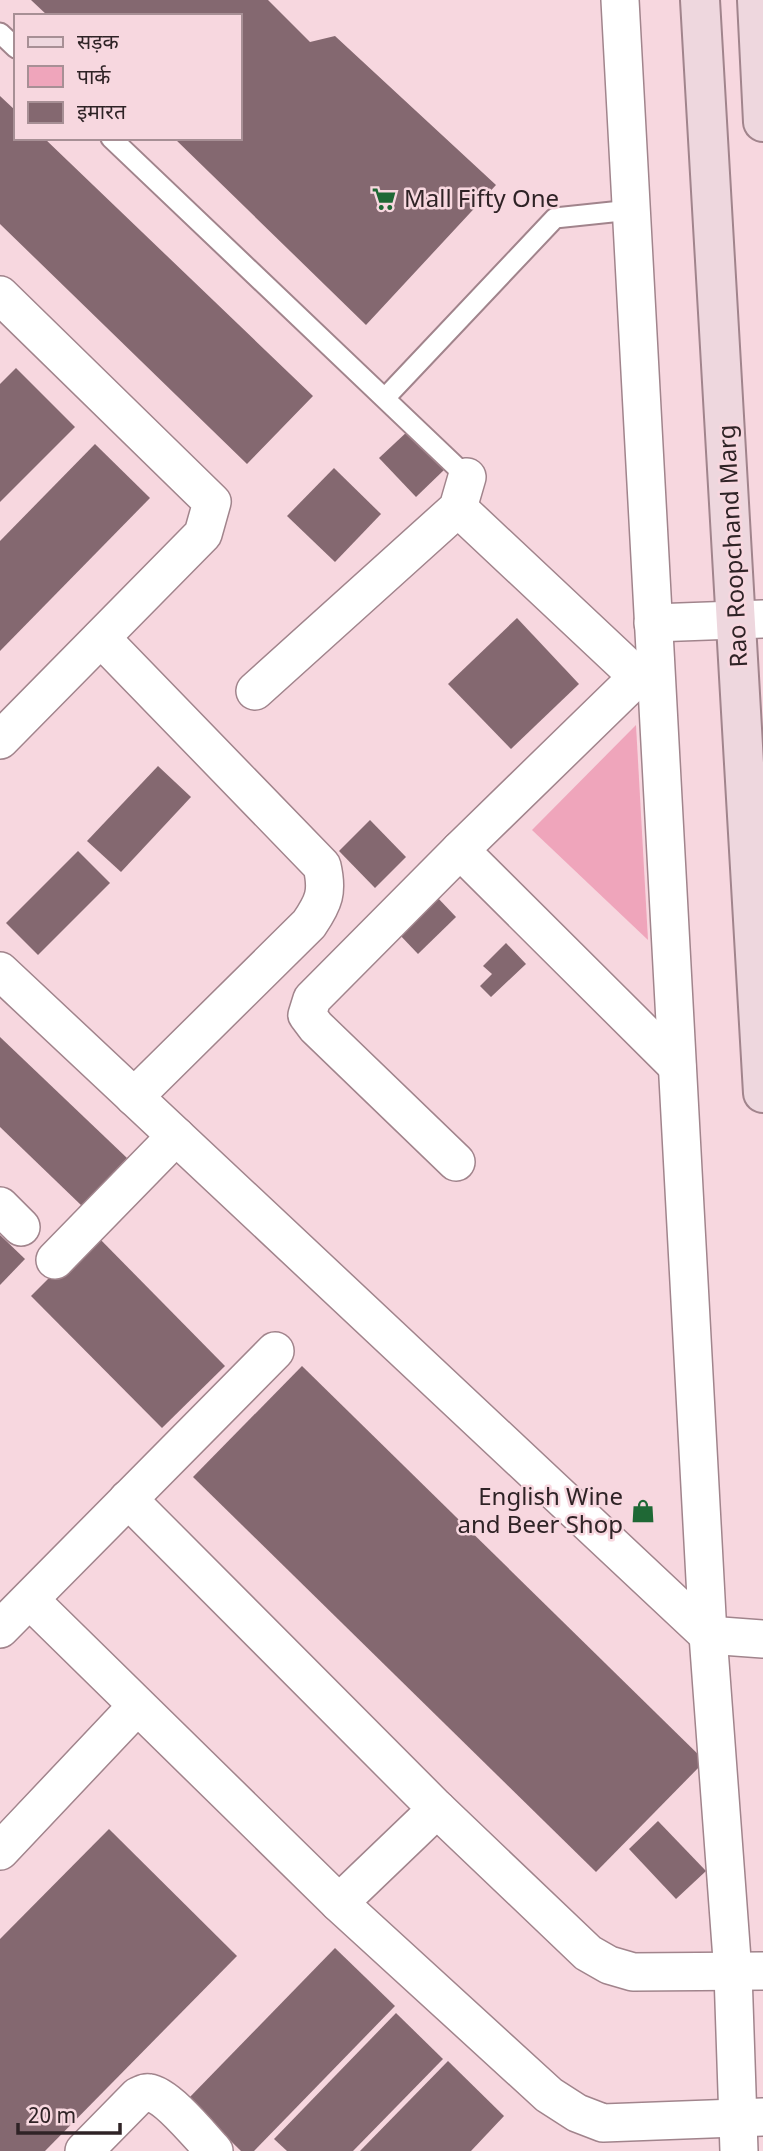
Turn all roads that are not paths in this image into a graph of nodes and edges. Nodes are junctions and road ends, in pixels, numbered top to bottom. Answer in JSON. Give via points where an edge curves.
{"nodes":[{"id":1,"x":620,"y":0,"type":"edge"},
{"id":2,"x":701,"y":0,"type":"edge"},
{"id":3,"x":757,"y":0,"type":"edge"},
{"id":4,"x":0,"y":33,"type":"edge"},
{"id":5,"x":14,"y":46,"type":"edge"},
{"id":6,"x":763,"y":122,"type":"edge"},
{"id":7,"x":113,"y":140,"type":"edge"},
{"id":8,"x":631,"y":210,"type":"junction"},
{"id":9,"x":1,"y":297,"type":"edge"},
{"id":10,"x":385,"y":398,"type":"junction"},
{"id":11,"x":462,"y":493,"type":"junction"},
{"id":12,"x":750,"y":619,"type":"edge"},
{"id":13,"x":653,"y":623,"type":"junction"},
{"id":14,"x":101,"y":638,"type":"junction"},
{"id":15,"x":646,"y":668,"type":"junction"},
{"id":16,"x":255,"y":691,"type":"dead end"},
{"id":17,"x":0,"y":740,"type":"edge"},
{"id":18,"x":460,"y":850,"type":"junction"},
{"id":19,"x":0,"y":971,"type":"edge"},
{"id":20,"x":677,"y":1066,"type":"junction"},
{"id":21,"x":763,"y":1093,"type":"edge"},
{"id":22,"x":134,"y":1097,"type":"junction"},
{"id":23,"x":176,"y":1136,"type":"junction"},
{"id":24,"x":456,"y":1162,"type":"dead end"},
{"id":25,"x":55,"y":1260,"type":"dead end"},
{"id":26,"x":275,"y":1351,"type":"dead end"},
{"id":27,"x":128,"y":1499,"type":"junction"},
{"id":28,"x":30,"y":1600,"type":"junction"},
{"id":29,"x":0,"y":1629,"type":"edge"},
{"id":30,"x":708,"y":1635,"type":"junction"},
{"id":31,"x":763,"y":1639,"type":"edge"},
{"id":32,"x":137,"y":1706,"type":"junction"},
{"id":33,"x":437,"y":1809,"type":"junction"},
{"id":34,"x":0,"y":1851,"type":"edge"},
{"id":35,"x":339,"y":1903,"type":"junction"},
{"id":36,"x":748,"y":1972,"type":"edge"},
{"id":37,"x":746,"y":2129,"type":"edge"},
{"id":38,"x":84,"y":2151,"type":"edge"},
{"id":39,"x":214,"y":2151,"type":"edge"}],
"edges":[{"from":1,"to":8,"type":"street"},
{"from":2,"to":12,"type":"main road","name":"Rao Roopchand Marg"},
{"from":3,"to":6,"type":"main road"},
{"from":4,"to":5,"type":"lane"},
{"from":7,"to":10,"type":"lane"},
{"from":8,"to":10,"type":"lane","via":[[555,218]]},
{"from":8,"to":13,"type":"street"},
{"from":9,"to":14,"type":"street","via":[[212,502],[203,534]]},
{"from":10,"to":11,"type":"lane"},
{"from":11,"to":15,"type":"street"},
{"from":11,"to":16,"type":"street"},
{"from":12,"to":13,"type":"street"},
{"from":12,"to":21,"type":"main road","name":"Rao Roopchand Marg"},
{"from":13,"to":15,"type":"street"},
{"from":14,"to":17,"type":"street"},
{"from":14,"to":22,"type":"street","via":[[322,866],[326,884],[322,905],[309,923]]},
{"from":15,"to":18,"type":"street"},
{"from":15,"to":20,"type":"street"},
{"from":18,"to":20,"type":"street"},
{"from":18,"to":24,"type":"street","via":[[312,999],[307,1014]]},
{"from":19,"to":22,"type":"street"},
{"from":20,"to":30,"type":"street"},
{"from":22,"to":23,"type":"street"},
{"from":23,"to":25,"type":"street"},
{"from":23,"to":30,"type":"street"},
{"from":26,"to":27,"type":"street"},
{"from":27,"to":28,"type":"street"},
{"from":27,"to":33,"type":"street"},
{"from":28,"to":29,"type":"street"},
{"from":28,"to":32,"type":"street"},
{"from":30,"to":31,"type":"street"},
{"from":30,"to":36,"type":"street"},
{"from":32,"to":34,"type":"street"},
{"from":32,"to":35,"type":"street"},
{"from":33,"to":35,"type":"street"},
{"from":33,"to":36,"type":"street","via":[[588,1954],[632,1972]]},
{"from":35,"to":37,"type":"street","via":[[549,2095],[577,2113],[603,2123]]},
{"from":36,"to":37,"type":"street"},
{"from":38,"to":39,"type":"street","via":[[147,2092],[169,2104]]}]}
